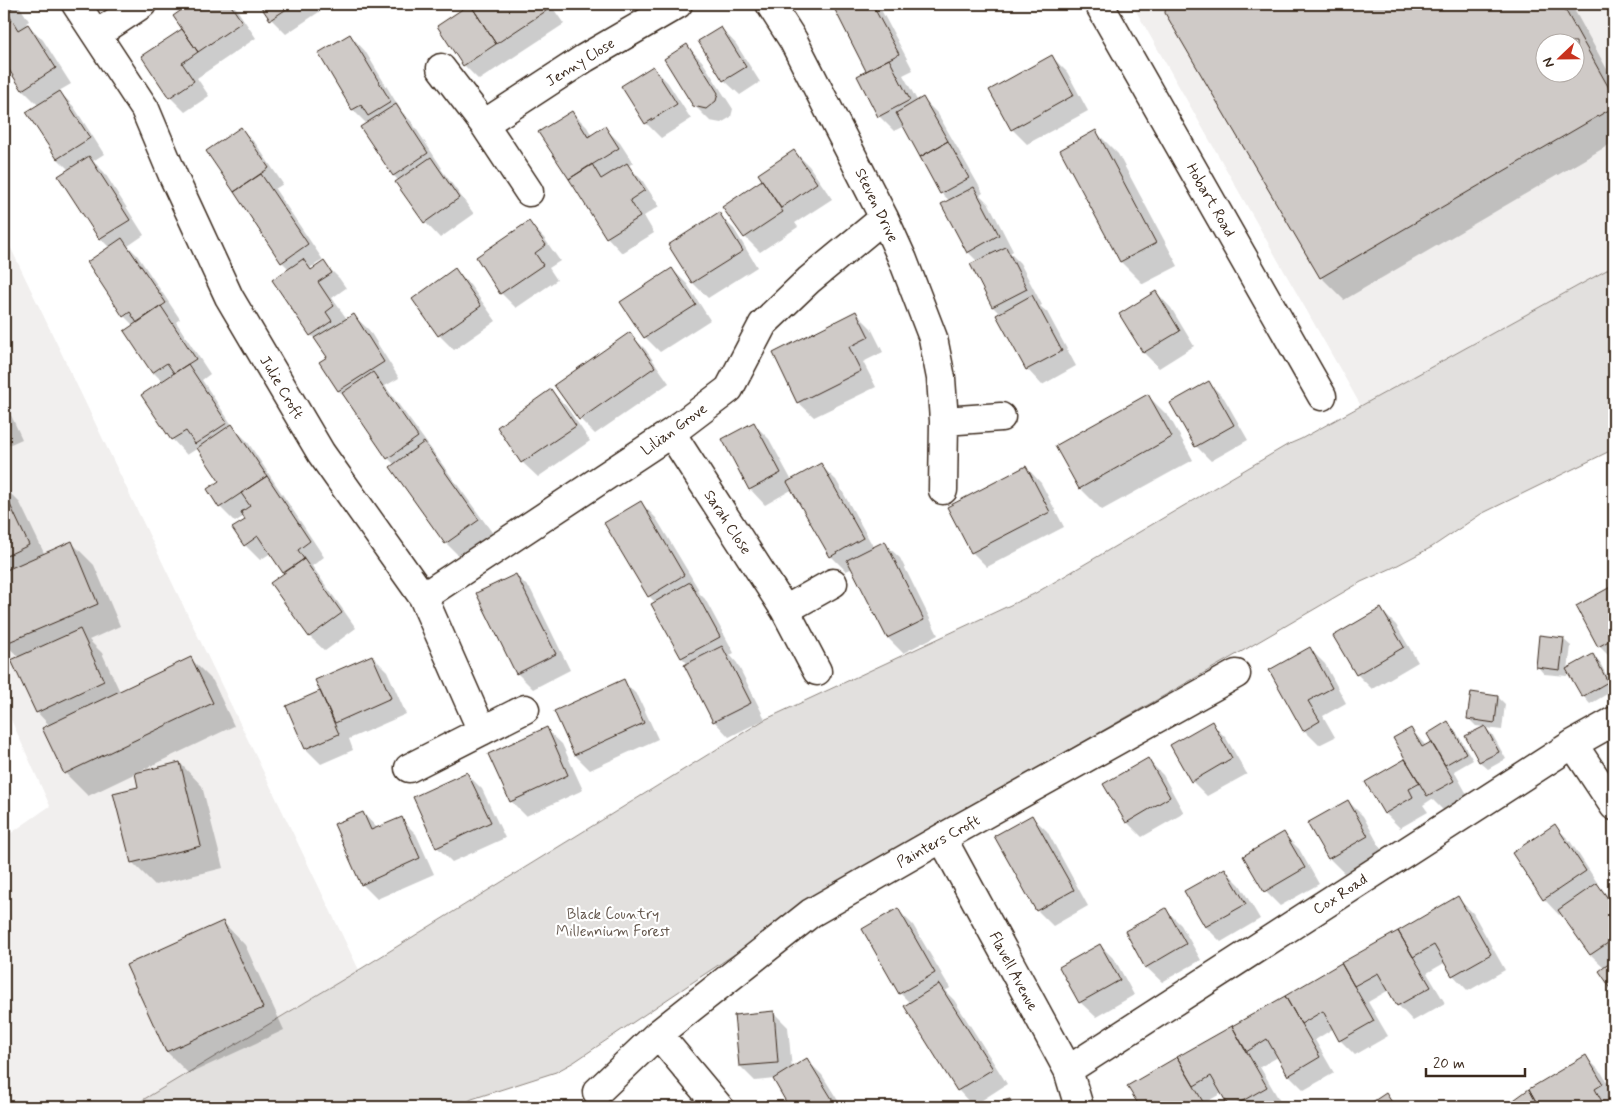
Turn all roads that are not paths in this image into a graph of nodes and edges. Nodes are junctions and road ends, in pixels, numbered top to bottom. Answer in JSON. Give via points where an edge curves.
{"nodes":[{"id":1,"x":76,"y":4,"type":"edge"},
{"id":2,"x":142,"y":4,"type":"edge"},
{"id":3,"x":678,"y":4,"type":"edge"},
{"id":4,"x":770,"y":4,"type":"edge"},
{"id":5,"x":1099,"y":4,"type":"edge"},
{"id":6,"x":97,"y":34,"type":"junction"},
{"id":7,"x":440,"y":68,"type":"dead end"},
{"id":8,"x":484,"y":124,"type":"junction"},
{"id":9,"x":530,"y":192,"type":"dead end"},
{"id":10,"x":884,"y":218,"type":"junction"},
{"id":11,"x":1322,"y":396,"type":"dead end"},
{"id":12,"x":1001,"y":417,"type":"dead end"},
{"id":13,"x":944,"y":421,"type":"junction"},
{"id":14,"x":672,"y":434,"type":"junction"},
{"id":15,"x":943,"y":490,"type":"dead end"},
{"id":16,"x":833,"y":583,"type":"dead end"},
{"id":17,"x":423,"y":598,"type":"junction"},
{"id":18,"x":785,"y":610,"type":"junction"},
{"id":19,"x":817,"y":671,"type":"dead end"},
{"id":20,"x":1236,"y":674,"type":"dead end"},
{"id":21,"x":525,"y":709,"type":"dead end"},
{"id":22,"x":1614,"y":721,"type":"edge"},
{"id":23,"x":482,"y":731,"type":"junction"},
{"id":24,"x":1573,"y":744,"type":"junction"},
{"id":25,"x":409,"y":768,"type":"dead end"},
{"id":26,"x":1614,"y":806,"type":"edge"},
{"id":27,"x":942,"y":838,"type":"junction"},
{"id":28,"x":658,"y":1034,"type":"junction"},
{"id":29,"x":1068,"y":1070,"type":"junction"},
{"id":30,"x":597,"y":1092,"type":"dead end"},
{"id":31,"x":719,"y":1107,"type":"edge"},
{"id":32,"x":1079,"y":1107,"type":"edge"}],
"edges":[{"from":1,"to":6,"type":"street","name":"Julie Croft"},
{"from":2,"to":6,"type":"street"},
{"from":3,"to":8,"type":"street","name":"Jenny Close","via":[[585,58]]},
{"from":4,"to":10,"type":"street","name":"Steven Drive"},
{"from":5,"to":11,"type":"street","name":"Hobart Road"},
{"from":6,"to":17,"type":"street","name":"Julie Croft","via":[[145,109],[229,297],[321,454]]},
{"from":7,"to":8,"type":"street"},
{"from":8,"to":9,"type":"street"},
{"from":10,"to":13,"type":"street","name":"Steven Drive","via":[[933,338],[941,378]]},
{"from":10,"to":14,"type":"street","name":"Lilian Grove","via":[[809,280],[763,324],[729,389]]},
{"from":12,"to":13,"type":"street"},
{"from":13,"to":15,"type":"street","name":"Steven Drive"},
{"from":14,"to":17,"type":"street","name":"Lilian Grove"},
{"from":14,"to":18,"type":"street","name":"Sarah Close"},
{"from":16,"to":18,"type":"street"},
{"from":17,"to":23,"type":"street","name":"Julie Croft"},
{"from":18,"to":19,"type":"street","name":"Sarah Close"},
{"from":20,"to":27,"type":"street","name":"Painters Croft"},
{"from":21,"to":23,"type":"street"},
{"from":22,"to":24,"type":"street","name":"Cox Road"},
{"from":23,"to":25,"type":"street"},
{"from":24,"to":26,"type":"street"},
{"from":24,"to":29,"type":"street","name":"Cox Road"},
{"from":27,"to":28,"type":"street","name":"Painters Croft","via":[[811,913]]},
{"from":27,"to":29,"type":"street","name":"Flavell Avenue"},
{"from":28,"to":30,"type":"street","name":"Painters Croft"},
{"from":28,"to":31,"type":"street"},
{"from":29,"to":32,"type":"street","name":"Flavell Avenue"}]}
